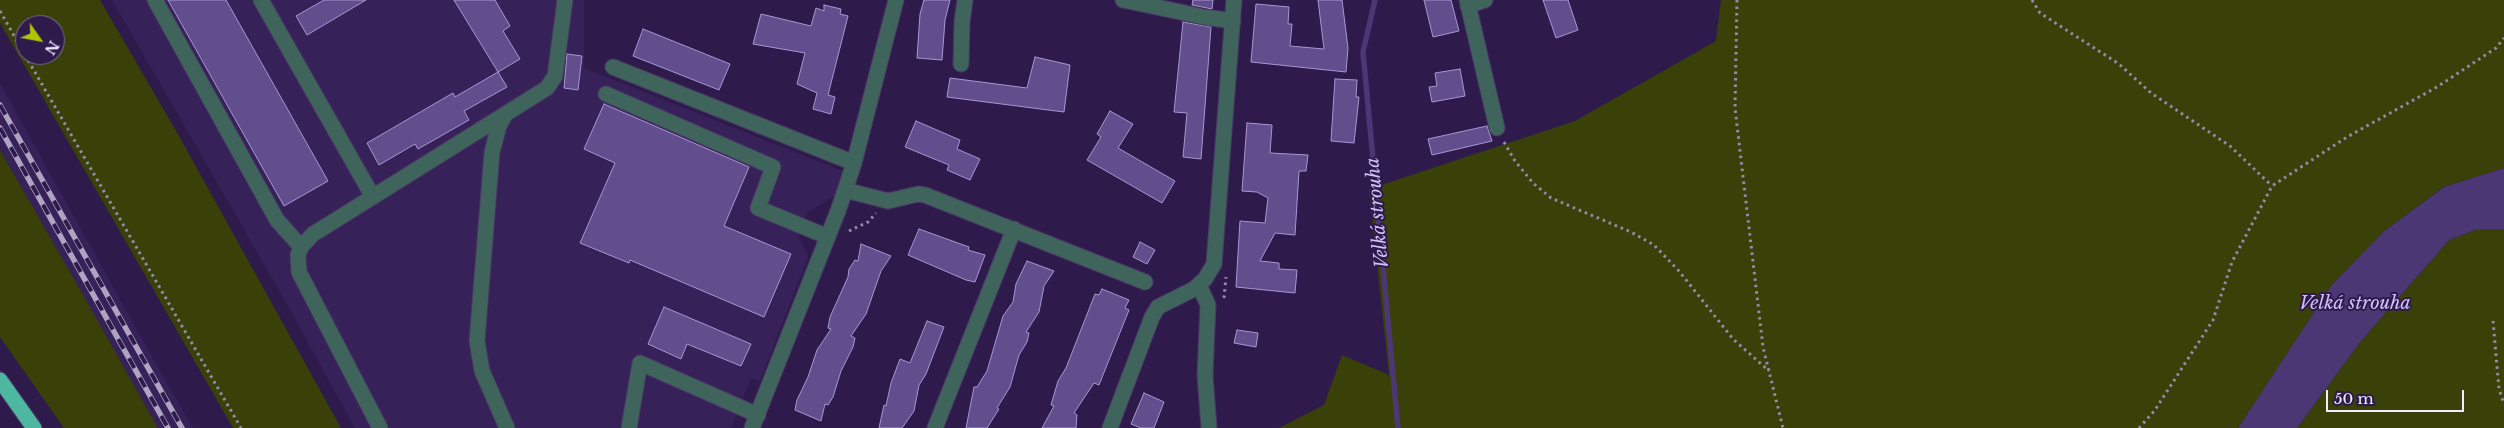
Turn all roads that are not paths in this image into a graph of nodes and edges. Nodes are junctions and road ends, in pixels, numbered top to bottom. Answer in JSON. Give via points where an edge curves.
{"nodes":[{"id":1,"x":155,"y":0,"type":"edge"},
{"id":2,"x":261,"y":0,"type":"edge"},
{"id":3,"x":896,"y":0,"type":"edge"},
{"id":4,"x":965,"y":0,"type":"edge"},
{"id":5,"x":1123,"y":0,"type":"edge"},
{"id":6,"x":1234,"y":0,"type":"edge"},
{"id":7,"x":1485,"y":0,"type":"edge"},
{"id":8,"x":560,"y":1,"type":"edge"},
{"id":9,"x":1467,"y":3,"type":"edge"},
{"id":10,"x":1233,"y":21,"type":"junction"},
{"id":11,"x":961,"y":64,"type":"dead end"},
{"id":12,"x":613,"y":67,"type":"dead end"},
{"id":13,"x":606,"y":94,"type":"dead end"},
{"id":14,"x":505,"y":115,"type":"junction"},
{"id":15,"x":1497,"y":128,"type":"road end"},
{"id":16,"x":854,"y":163,"type":"junction"},
{"id":17,"x":845,"y":190,"type":"junction"},
{"id":18,"x":373,"y":197,"type":"junction"},
{"id":19,"x":1014,"y":229,"type":"junction"},
{"id":20,"x":828,"y":237,"type":"junction"},
{"id":21,"x":301,"y":247,"type":"junction"},
{"id":22,"x":1145,"y":282,"type":"dead end"},
{"id":23,"x":1199,"y":285,"type":"junction"},
{"id":24,"x":0,"y":380,"type":"edge"},
{"id":25,"x":755,"y":421,"type":"edge"},
{"id":26,"x":34,"y":428,"type":"edge"},
{"id":27,"x":380,"y":428,"type":"edge"},
{"id":28,"x":506,"y":428,"type":"edge"},
{"id":29,"x":629,"y":428,"type":"edge"},
{"id":30,"x":935,"y":428,"type":"edge"},
{"id":31,"x":1110,"y":428,"type":"edge"},
{"id":32,"x":1209,"y":428,"type":"edge"}],
"edges":[{"from":1,"to":21,"type":"street","via":[[276,220]]},
{"from":2,"to":18,"type":"street"},
{"from":3,"to":16,"type":"street"},
{"from":4,"to":11,"type":"street"},
{"from":5,"to":10,"type":"street"},
{"from":6,"to":10,"type":"street"},
{"from":7,"to":9,"type":"street"},
{"from":8,"to":14,"type":"street","via":[[553,82],[540,94]]},
{"from":9,"to":15,"type":"street"},
{"from":10,"to":23,"type":"street","via":[[1216,249],[1210,272]]},
{"from":12,"to":16,"type":"street"},
{"from":13,"to":20,"type":"street","via":[[774,167],[758,208]]},
{"from":14,"to":18,"type":"street"},
{"from":14,"to":28,"type":"street","via":[[492,152],[477,341],[482,371]]},
{"from":16,"to":17,"type":"street"},
{"from":17,"to":19,"type":"street","via":[[888,201],[926,195]]},
{"from":17,"to":20,"type":"street"},
{"from":18,"to":21,"type":"street","via":[[313,234]]},
{"from":19,"to":22,"type":"street"},
{"from":19,"to":30,"type":"street"},
{"from":20,"to":25,"type":"street"},
{"from":21,"to":27,"type":"street","via":[[297,263],[299,272]]},
{"from":23,"to":31,"type":"street","via":[[1158,307]]},
{"from":23,"to":32,"type":"street","via":[[1208,305],[1205,375]]},
{"from":24,"to":26,"type":"highway"},
{"from":25,"to":29,"type":"street","via":[[640,363]]}]}
